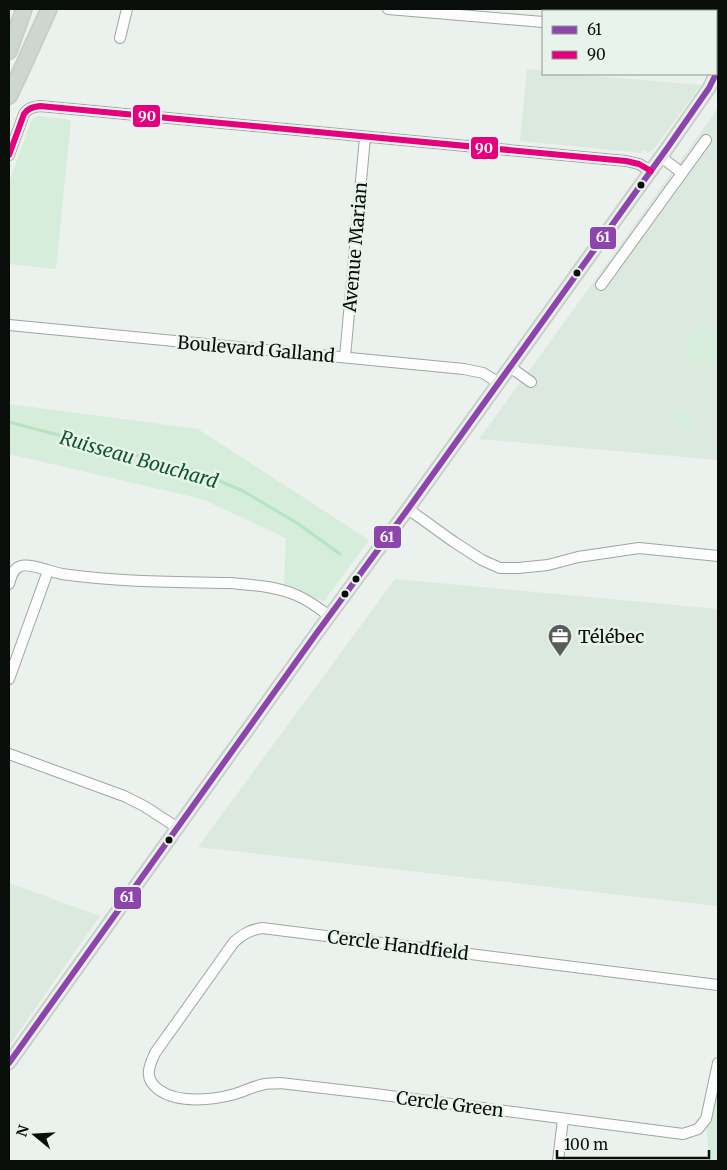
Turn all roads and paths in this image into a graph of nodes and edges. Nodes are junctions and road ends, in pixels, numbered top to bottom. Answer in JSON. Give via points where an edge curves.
{"nodes":[{"id":1,"x":24,"y":9,"type":"edge"},
{"id":2,"x":49,"y":9,"type":"edge"},
{"id":3,"x":127,"y":9,"type":"edge"},
{"id":4,"x":388,"y":9,"type":"edge"},
{"id":5,"x":542,"y":22,"type":"edge"},
{"id":6,"x":120,"y":38,"type":"dead end"},
{"id":7,"x":9,"y":50,"type":"edge"},
{"id":8,"x":716,"y":75,"type":"edge"},
{"id":9,"x":9,"y":96,"type":"edge"},
{"id":10,"x":365,"y":137,"type":"junction"},
{"id":11,"x":706,"y":140,"type":"dead end"},
{"id":12,"x":9,"y":155,"type":"edge"},
{"id":13,"x":661,"y":157,"type":"junction"},
{"id":14,"x":651,"y":171,"type":"junction"},
{"id":15,"x":682,"y":173,"type":"junction"},
{"id":16,"x":601,"y":285,"type":"dead end"},
{"id":17,"x":9,"y":325,"type":"edge"},
{"id":18,"x":345,"y":357,"type":"junction"},
{"id":19,"x":510,"y":367,"type":"junction"},
{"id":20,"x":531,"y":382,"type":"dead end"},
{"id":21,"x":499,"y":383,"type":"junction"},
{"id":22,"x":408,"y":509,"type":"junction"},
{"id":23,"x":718,"y":556,"type":"edge"},
{"id":24,"x":48,"y":571,"type":"junction"},
{"id":25,"x":9,"y":584,"type":"edge"},
{"id":26,"x":329,"y":616,"type":"junction"},
{"id":27,"x":9,"y":678,"type":"edge"},
{"id":28,"x":9,"y":754,"type":"edge"},
{"id":29,"x":178,"y":828,"type":"junction"},
{"id":30,"x":718,"y":985,"type":"edge"},
{"id":31,"x":9,"y":1063,"type":"edge"},
{"id":32,"x":718,"y":1063,"type":"edge"},
{"id":33,"x":148,"y":1070,"type":"joint"},
{"id":34,"x":563,"y":1119,"type":"junction"},
{"id":35,"x":558,"y":1161,"type":"edge"}],
"edges":[{"from":1,"to":7,"type":"highway"},
{"from":2,"to":9,"type":"highway"},
{"from":3,"to":6,"type":"street"},
{"from":4,"to":5,"type":"street"},
{"from":8,"to":13,"type":"main road"},
{"from":10,"to":12,"type":"street","via":[[40,106],[24,114]]},
{"from":10,"to":14,"type":"street","via":[[626,161]]},
{"from":10,"to":18,"type":"street","name":"Avenue Marian"},
{"from":11,"to":15,"type":"street"},
{"from":13,"to":14,"type":"main road"},
{"from":13,"to":15,"type":"street"},
{"from":14,"to":19,"type":"main road"},
{"from":15,"to":16,"type":"street"},
{"from":17,"to":18,"type":"street","name":"Boulevard Galland"},
{"from":18,"to":21,"type":"street","name":"Boulevard Galland","via":[[475,370]]},
{"from":19,"to":20,"type":"street"},
{"from":19,"to":21,"type":"main road"},
{"from":21,"to":22,"type":"main road"},
{"from":22,"to":23,"type":"street","via":[[482,560],[500,568],[548,566],[578,557],[640,548]]},
{"from":22,"to":26,"type":"main road"},
{"from":24,"to":25,"type":"street","via":[[19,566]]},
{"from":24,"to":26,"type":"street","via":[[99,578],[263,586],[296,595]]},
{"from":24,"to":27,"type":"street"},
{"from":26,"to":29,"type":"main road"},
{"from":28,"to":29,"type":"street","via":[[124,796]]},
{"from":29,"to":31,"type":"main road"},
{"from":30,"to":33,"type":"street","name":"Cercle Handfield","via":[[254,929],[234,942],[155,1053]]},
{"from":32,"to":34,"type":"street","name":"Cercle Green","via":[[706,1119],[698,1129],[683,1134]]},
{"from":33,"to":34,"type":"street","name":"Cercle Green","via":[[152,1085],[164,1094],[183,1098],[216,1098],[265,1084],[280,1084]]},
{"from":34,"to":35,"type":"street"}]}
